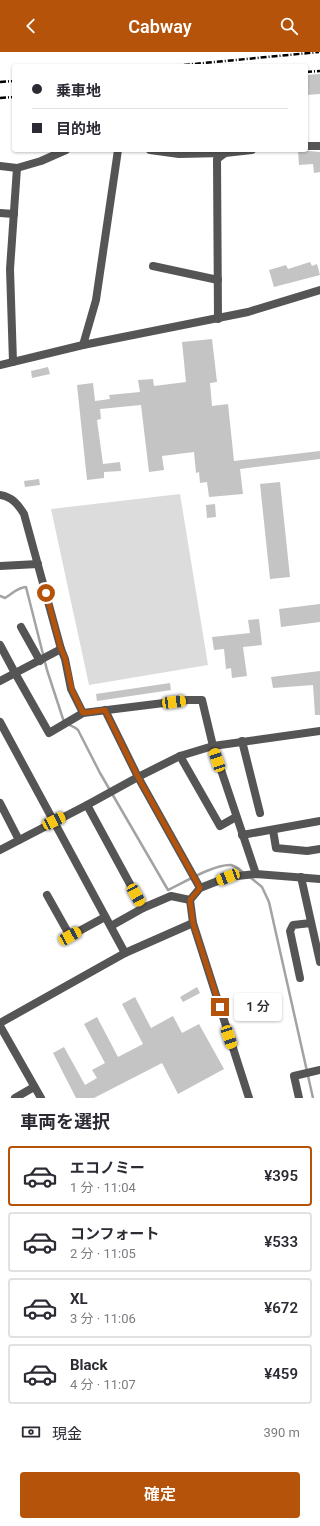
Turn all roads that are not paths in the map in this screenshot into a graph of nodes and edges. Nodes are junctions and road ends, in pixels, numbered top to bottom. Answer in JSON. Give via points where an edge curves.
{"nodes":[{"id":1,"x":308,"y":146,"type":"edge"},
{"id":2,"x":320,"y":146,"type":"edge"},
{"id":3,"x":61,"y":152,"type":"edge"},
{"id":4,"x":118,"y":152,"type":"edge"},
{"id":5,"x":164,"y":152,"type":"edge"},
{"id":6,"x":234,"y":152,"type":"edge"},
{"id":7,"x":225,"y":153,"type":"junction"},
{"id":8,"x":0,"y":166,"type":"edge"},
{"id":9,"x":17,"y":168,"type":"junction"},
{"id":10,"x":0,"y":213,"type":"edge"},
{"id":11,"x":14,"y":214,"type":"junction"},
{"id":12,"x":153,"y":266,"type":"dead end"},
{"id":13,"x":218,"y":280,"type":"junction"},
{"id":14,"x":320,"y":290,"type":"edge"},
{"id":15,"x":218,"y":319,"type":"junction"},
{"id":16,"x":83,"y":345,"type":"junction"},
{"id":17,"x":13,"y":362,"type":"junction"},
{"id":18,"x":0,"y":365,"type":"edge"},
{"id":19,"x":0,"y":495,"type":"edge"},
{"id":20,"x":38,"y":564,"type":"junction"},
{"id":21,"x":0,"y":566,"type":"edge"},
{"id":22,"x":20,"y":627,"type":"dead end"},
{"id":23,"x":0,"y":644,"type":"edge"},
{"id":24,"x":61,"y":649,"type":"junction"},
{"id":25,"x":40,"y":661,"type":"junction"},
{"id":26,"x":15,"y":673,"type":"junction"},
{"id":27,"x":0,"y":681,"type":"edge"},
{"id":28,"x":105,"y":710,"type":"junction"},
{"id":29,"x":83,"y":713,"type":"junction"},
{"id":30,"x":0,"y":722,"type":"edge"},
{"id":31,"x":320,"y":731,"type":"edge"},
{"id":32,"x":242,"y":741,"type":"junction"},
{"id":33,"x":213,"y":746,"type":"junction"},
{"id":34,"x":180,"y":756,"type":"junction"},
{"id":35,"x":138,"y":777,"type":"junction"},
{"id":36,"x":0,"y":803,"type":"edge"},
{"id":37,"x":87,"y":805,"type":"junction"},
{"id":38,"x":260,"y":813,"type":"dead end"},
{"id":39,"x":236,"y":817,"type":"junction"},
{"id":40,"x":54,"y":821,"type":"junction"},
{"id":41,"x":320,"y":821,"type":"edge"},
{"id":42,"x":273,"y":830,"type":"junction"},
{"id":43,"x":242,"y":835,"type":"junction"},
{"id":44,"x":19,"y":840,"type":"junction"},
{"id":45,"x":320,"y":849,"type":"edge"},
{"id":46,"x":0,"y":850,"type":"edge"},
{"id":47,"x":256,"y":874,"type":"junction"},
{"id":48,"x":301,"y":877,"type":"junction"},
{"id":49,"x":320,"y":879,"type":"edge"},
{"id":50,"x":200,"y":888,"type":"junction"},
{"id":51,"x":48,"y":895,"type":"dead end"},
{"id":52,"x":190,"y":900,"type":"junction"},
{"id":53,"x":143,"y":908,"type":"junction"},
{"id":54,"x":105,"y":916,"type":"junction"},
{"id":55,"x":193,"y":923,"type":"junction"},
{"id":56,"x":311,"y":923,"type":"junction"},
{"id":57,"x":111,"y":926,"type":"junction"},
{"id":58,"x":125,"y":953,"type":"junction"},
{"id":59,"x":320,"y":962,"type":"edge"},
{"id":60,"x":300,"y":978,"type":"dead end"},
{"id":61,"x":0,"y":1024,"type":"edge"},
{"id":62,"x":320,"y":1070,"type":"edge"},
{"id":63,"x":34,"y":1087,"type":"junction"},
{"id":64,"x":15,"y":1098,"type":"edge"},
{"id":65,"x":41,"y":1098,"type":"edge"},
{"id":66,"x":249,"y":1098,"type":"edge"},
{"id":67,"x":299,"y":1098,"type":"edge"}],
"edges":[{"from":1,"to":2,"type":"street"},
{"from":3,"to":9,"type":"street"},
{"from":4,"to":16,"type":"street","via":[[96,300]]},
{"from":5,"to":7,"type":"street"},
{"from":6,"to":7,"type":"street"},
{"from":7,"to":13,"type":"street","via":[[217,159]]},
{"from":8,"to":9,"type":"street"},
{"from":9,"to":11,"type":"street"},
{"from":10,"to":11,"type":"street"},
{"from":11,"to":17,"type":"street","via":[[10,269]]},
{"from":12,"to":13,"type":"street"},
{"from":13,"to":15,"type":"street"},
{"from":14,"to":15,"type":"street"},
{"from":15,"to":16,"type":"street"},
{"from":16,"to":17,"type":"street"},
{"from":17,"to":18,"type":"street"},
{"from":19,"to":20,"type":"street","via":[[17,503],[24,514]]},
{"from":20,"to":21,"type":"street"},
{"from":20,"to":24,"type":"street"},
{"from":22,"to":25,"type":"street"},
{"from":23,"to":26,"type":"street"},
{"from":24,"to":25,"type":"street"},
{"from":24,"to":29,"type":"street","via":[[72,690]]},
{"from":25,"to":26,"type":"street"},
{"from":26,"to":27,"type":"street"},
{"from":26,"to":29,"type":"street","via":[[49,733]]},
{"from":28,"to":29,"type":"street"},
{"from":28,"to":33,"type":"street","via":[[202,700]]},
{"from":28,"to":35,"type":"street"},
{"from":30,"to":40,"type":"street"},
{"from":31,"to":32,"type":"street"},
{"from":32,"to":33,"type":"street"},
{"from":32,"to":38,"type":"street"},
{"from":33,"to":34,"type":"street"},
{"from":33,"to":39,"type":"street"},
{"from":34,"to":35,"type":"street"},
{"from":34,"to":39,"type":"street","via":[[220,826]]},
{"from":35,"to":37,"type":"street"},
{"from":35,"to":50,"type":"street"},
{"from":36,"to":44,"type":"street"},
{"from":37,"to":40,"type":"street"},
{"from":37,"to":53,"type":"street"},
{"from":39,"to":43,"type":"street"},
{"from":40,"to":44,"type":"street"},
{"from":40,"to":54,"type":"street"},
{"from":41,"to":42,"type":"street"},
{"from":42,"to":43,"type":"street"},
{"from":42,"to":45,"type":"street","via":[[276,848],[307,851]]},
{"from":43,"to":47,"type":"street"},
{"from":44,"to":46,"type":"street"},
{"from":47,"to":48,"type":"street"},
{"from":47,"to":50,"type":"street","via":[[228,877]]},
{"from":48,"to":49,"type":"street"},
{"from":48,"to":56,"type":"street"},
{"from":50,"to":52,"type":"street"},
{"from":51,"to":54,"type":"street","via":[[70,936]]},
{"from":52,"to":53,"type":"street","via":[[171,896]]},
{"from":52,"to":55,"type":"street"},
{"from":53,"to":57,"type":"street"},
{"from":54,"to":57,"type":"street"},
{"from":55,"to":58,"type":"street"},
{"from":55,"to":66,"type":"street"},
{"from":56,"to":59,"type":"street"},
{"from":56,"to":60,"type":"street","via":[[293,925],[290,931]]},
{"from":57,"to":58,"type":"street"},
{"from":58,"to":61,"type":"street"},
{"from":61,"to":63,"type":"street"},
{"from":62,"to":67,"type":"street","via":[[294,1076]]},
{"from":63,"to":64,"type":"street"},
{"from":63,"to":65,"type":"street"}]}
